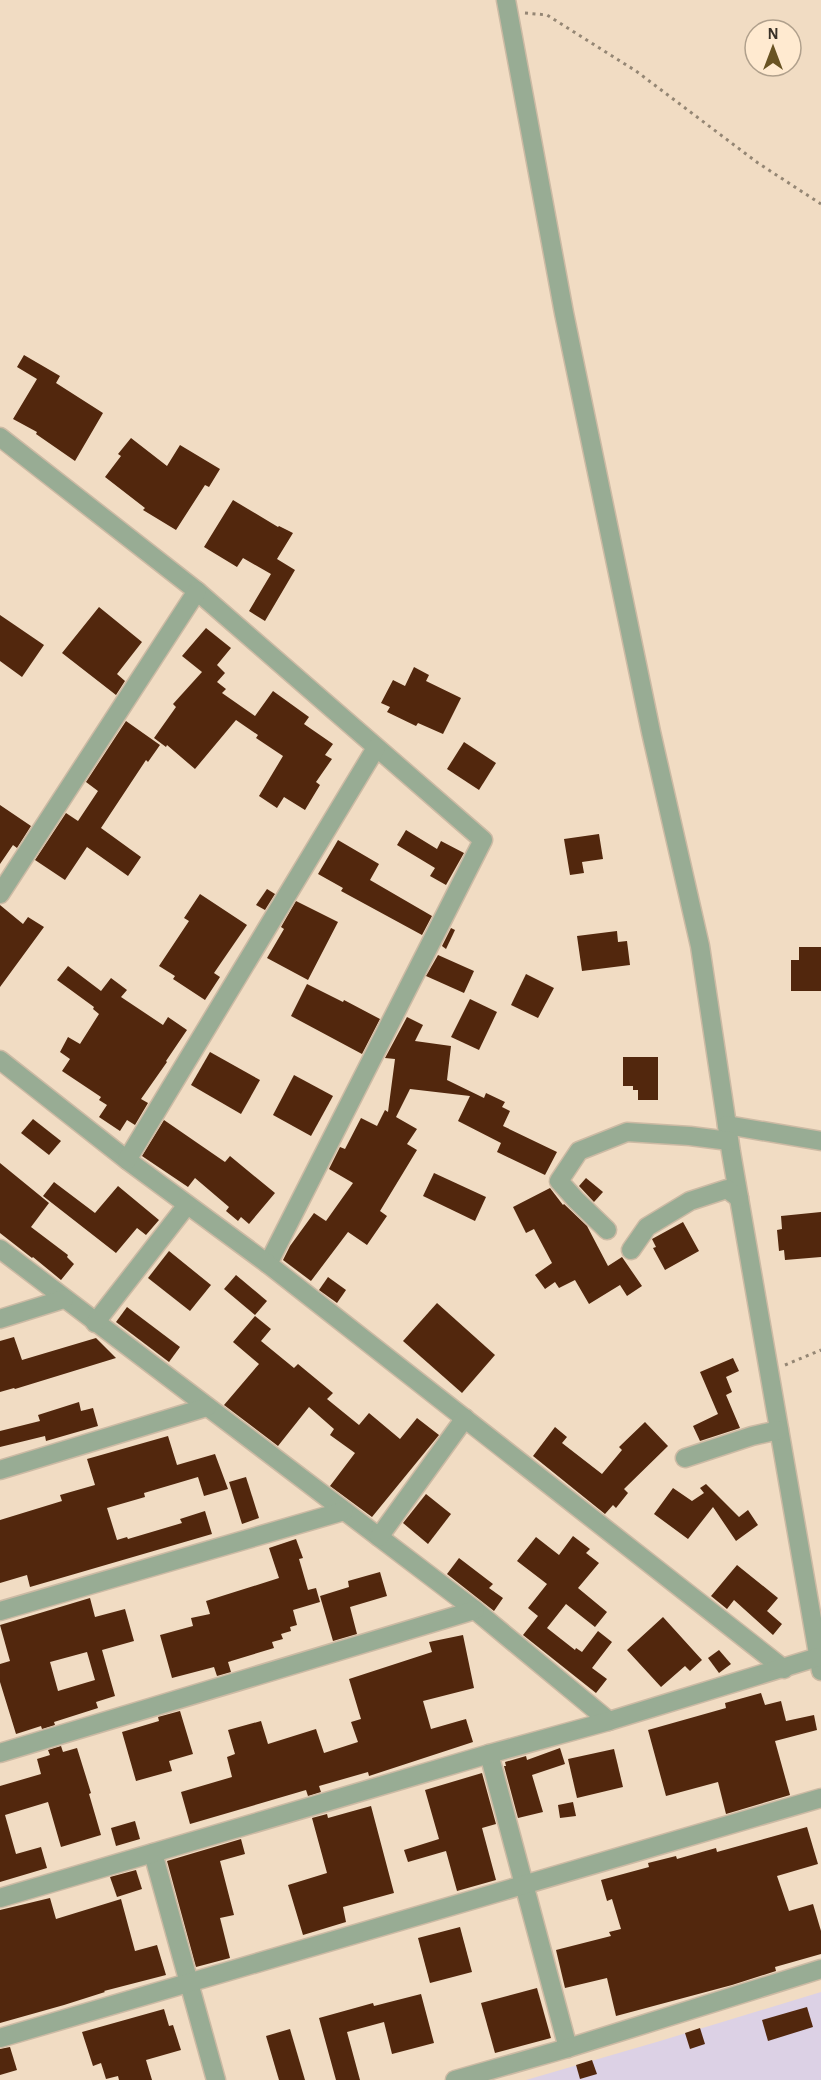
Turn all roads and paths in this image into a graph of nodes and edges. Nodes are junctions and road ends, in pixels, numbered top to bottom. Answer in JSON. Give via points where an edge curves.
{"nodes":[{"id":1,"x":507,"y":6,"type":"edge"},
{"id":2,"x":821,"y":204,"type":"edge"},
{"id":3,"x":3,"y":446,"type":"edge"},
{"id":4,"x":197,"y":591,"type":"junction"},
{"id":5,"x":376,"y":748,"type":"junction"},
{"id":6,"x":0,"y":894,"type":"edge"},
{"id":7,"x":0,"y":1060,"type":"edge"},
{"id":8,"x":728,"y":1133,"type":"junction"},
{"id":9,"x":821,"y":1141,"type":"edge"},
{"id":10,"x":127,"y":1160,"type":"junction"},
{"id":11,"x":739,"y":1198,"type":"junction"},
{"id":12,"x":187,"y":1205,"type":"junction"},
{"id":13,"x":607,"y":1230,"type":"dead end"},
{"id":14,"x":0,"y":1249,"type":"edge"},
{"id":15,"x":631,"y":1250,"type":"dead end"},
{"id":16,"x":268,"y":1264,"type":"junction"},
{"id":17,"x":64,"y":1299,"type":"junction"},
{"id":18,"x":0,"y":1319,"type":"edge"},
{"id":19,"x":95,"y":1323,"type":"junction"},
{"id":20,"x":821,"y":1350,"type":"edge"},
{"id":21,"x":770,"y":1372,"type":"junction"},
{"id":22,"x":207,"y":1407,"type":"junction"},
{"id":23,"x":465,"y":1418,"type":"junction"},
{"id":24,"x":779,"y":1430,"type":"junction"},
{"id":25,"x":685,"y":1458,"type":"dead end"},
{"id":26,"x":0,"y":1470,"type":"edge"},
{"id":27,"x":344,"y":1510,"type":"junction"},
{"id":28,"x":379,"y":1537,"type":"junction"},
{"id":29,"x":475,"y":1610,"type":"junction"},
{"id":30,"x":0,"y":1611,"type":"edge"},
{"id":31,"x":820,"y":1664,"type":"edge"},
{"id":32,"x":784,"y":1669,"type":"junction"},
{"id":33,"x":609,"y":1721,"type":"junction"},
{"id":34,"x":0,"y":1753,"type":"edge"},
{"id":35,"x":489,"y":1754,"type":"junction"},
{"id":36,"x":821,"y":1798,"type":"edge"},
{"id":37,"x":153,"y":1853,"type":"junction"},
{"id":38,"x":524,"y":1884,"type":"junction"},
{"id":39,"x":0,"y":1898,"type":"edge"},
{"id":40,"x":821,"y":1969,"type":"edge"},
{"id":41,"x":189,"y":1983,"type":"junction"},
{"id":42,"x":0,"y":2038,"type":"edge"},
{"id":43,"x":568,"y":2048,"type":"junction"},
{"id":44,"x":216,"y":2080,"type":"edge"},
{"id":45,"x":455,"y":2080,"type":"edge"}],
"edges":[{"from":1,"to":2,"type":"path","via":[[547,15],[636,71],[758,163]]},
{"from":1,"to":8,"type":"street","via":[[568,337],[648,721],[700,946]]},
{"from":3,"to":4,"type":"street"},
{"from":4,"to":5,"type":"street"},
{"from":4,"to":6,"type":"street"},
{"from":5,"to":10,"type":"street"},
{"from":5,"to":16,"type":"street","via":[[483,840]]},
{"from":7,"to":10,"type":"street"},
{"from":8,"to":9,"type":"street"},
{"from":8,"to":11,"type":"street"},
{"from":8,"to":13,"type":"street","via":[[690,1136],[627,1132],[579,1151],[559,1181]]},
{"from":10,"to":12,"type":"street"},
{"from":11,"to":15,"type":"street","via":[[727,1189],[690,1202],[647,1227]]},
{"from":11,"to":21,"type":"street"},
{"from":12,"to":16,"type":"street"},
{"from":12,"to":19,"type":"street"},
{"from":14,"to":17,"type":"street"},
{"from":16,"to":23,"type":"street"},
{"from":17,"to":18,"type":"street"},
{"from":17,"to":19,"type":"street"},
{"from":19,"to":22,"type":"street"},
{"from":20,"to":21,"type":"path"},
{"from":21,"to":24,"type":"street"},
{"from":22,"to":26,"type":"street"},
{"from":22,"to":27,"type":"street"},
{"from":23,"to":28,"type":"street"},
{"from":23,"to":32,"type":"street"},
{"from":24,"to":25,"type":"street"},
{"from":24,"to":31,"type":"street"},
{"from":27,"to":28,"type":"street"},
{"from":27,"to":30,"type":"street"},
{"from":28,"to":29,"type":"street"},
{"from":29,"to":33,"type":"street"},
{"from":29,"to":34,"type":"street"},
{"from":31,"to":32,"type":"street"},
{"from":32,"to":33,"type":"street"},
{"from":33,"to":35,"type":"street"},
{"from":35,"to":37,"type":"street"},
{"from":35,"to":38,"type":"street"},
{"from":36,"to":38,"type":"street"},
{"from":37,"to":39,"type":"street"},
{"from":37,"to":41,"type":"street"},
{"from":38,"to":41,"type":"street"},
{"from":38,"to":43,"type":"street"},
{"from":40,"to":43,"type":"street"},
{"from":41,"to":42,"type":"street"},
{"from":41,"to":44,"type":"street"},
{"from":43,"to":45,"type":"street"}]}
